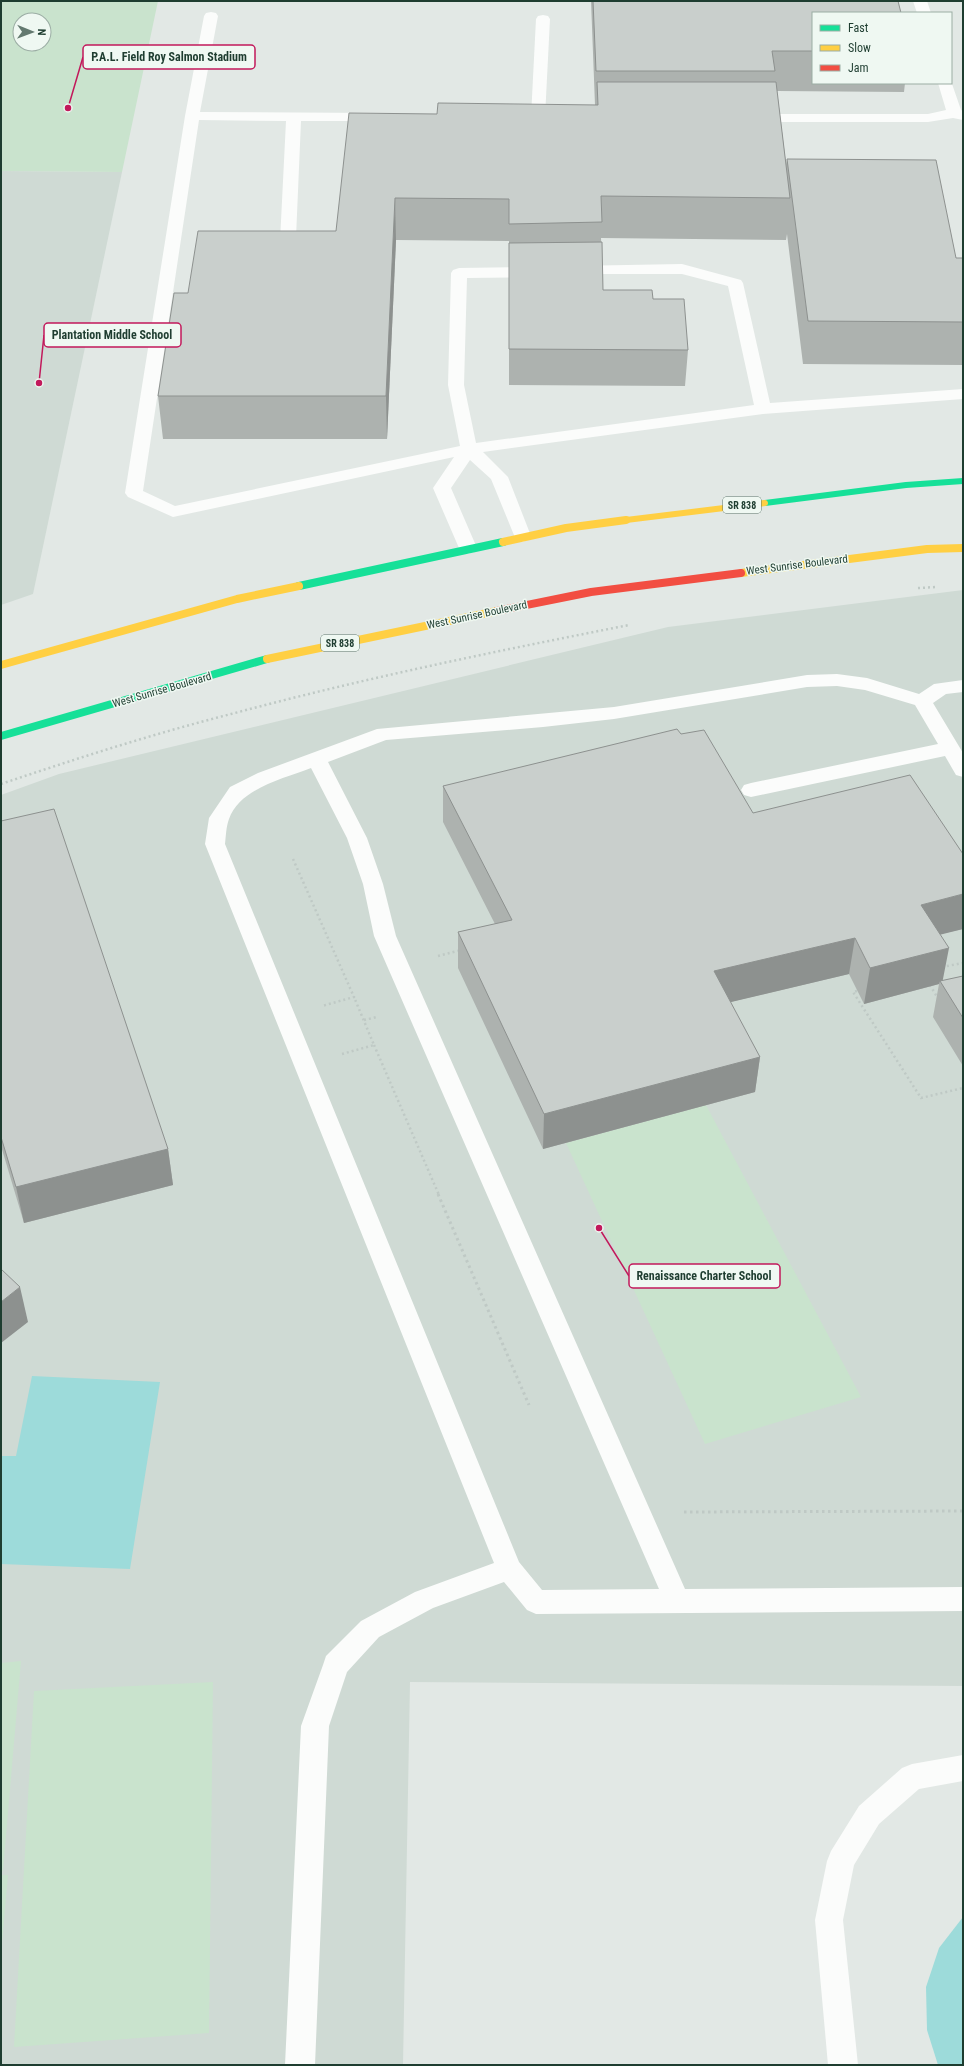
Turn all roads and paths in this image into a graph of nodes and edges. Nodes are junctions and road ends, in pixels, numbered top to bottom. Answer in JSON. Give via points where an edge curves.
{"nodes":[{"id":1,"x":920,"y":1,"type":"edge"},
{"id":2,"x":924,"y":12,"type":"edge"},
{"id":3,"x":211,"y":16,"type":"dead end"},
{"id":4,"x":543,"y":19,"type":"dead end"},
{"id":5,"x":945,"y":84,"type":"edge"},
{"id":6,"x":959,"y":114,"type":"edge"},
{"id":7,"x":192,"y":116,"type":"junction"},
{"id":8,"x":294,"y":117,"type":"junction"},
{"id":9,"x":389,"y":117,"type":"edge"},
{"id":10,"x":522,"y":117,"type":"edge"},
{"id":11,"x":538,"y":117,"type":"junction"},
{"id":12,"x":554,"y":117,"type":"edge"},
{"id":13,"x":737,"y":118,"type":"edge"},
{"id":14,"x":286,"y":262,"type":"edge"},
{"id":15,"x":963,"y":394,"type":"edge"},
{"id":16,"x":763,"y":409,"type":"junction"},
{"id":17,"x":469,"y":449,"type":"junction"},
{"id":18,"x":963,"y":481,"type":"edge"},
{"id":19,"x":522,"y":536,"type":"junction"},
{"id":20,"x":468,"y":548,"type":"junction"},
{"id":21,"x":963,"y":548,"type":"edge"},
{"id":22,"x":939,"y":586,"type":"dead end"},
{"id":23,"x":916,"y":589,"type":"dead end"},
{"id":24,"x":633,"y":625,"type":"dead end"},
{"id":25,"x":1,"y":665,"type":"edge"},
{"id":26,"x":963,"y":686,"type":"edge"},
{"id":27,"x":922,"y":701,"type":"junction"},
{"id":28,"x":1,"y":736,"type":"edge"},
{"id":29,"x":950,"y":748,"type":"junction"},
{"id":30,"x":316,"y":760,"type":"junction"},
{"id":31,"x":963,"y":770,"type":"edge"},
{"id":32,"x":1,"y":784,"type":"edge"},
{"id":33,"x":751,"y":790,"type":"dead end"},
{"id":34,"x":292,"y":859,"type":"dead end"},
{"id":35,"x":467,"y":949,"type":"edge"},
{"id":36,"x":438,"y":956,"type":"dead end"},
{"id":37,"x":963,"y":963,"type":"edge"},
{"id":38,"x":935,"y":968,"type":"edge"},
{"id":39,"x":930,"y":985,"type":"edge"},
{"id":40,"x":858,"y":991,"type":"dead end"},
{"id":41,"x":354,"y":997,"type":"junction"},
{"id":42,"x":942,"y":1005,"type":"dead end"},
{"id":43,"x":416,"y":1007,"type":"junction"},
{"id":44,"x":284,"y":1016,"type":"junction"},
{"id":45,"x":364,"y":1020,"type":"junction"},
{"id":46,"x":374,"y":1045,"type":"junction"},
{"id":47,"x":304,"y":1064,"type":"junction"},
{"id":48,"x":963,"y":1088,"type":"edge"},
{"id":49,"x":529,"y":1405,"type":"dead end"},
{"id":50,"x":681,"y":1505,"type":"dead end"},
{"id":51,"x":963,"y":1511,"type":"edge"},
{"id":52,"x":509,"y":1569,"type":"junction"},
{"id":53,"x":963,"y":1599,"type":"edge"},
{"id":54,"x":677,"y":1601,"type":"junction"},
{"id":55,"x":963,"y":1768,"type":"edge"},
{"id":56,"x":300,"y":2065,"type":"edge"},
{"id":57,"x":843,"y":2065,"type":"edge"}],
"edges":[{"from":1,"to":2,"type":"lane"},
{"from":3,"to":7,"type":"lane"},
{"from":4,"to":11,"type":"lane"},
{"from":5,"to":6,"type":"lane"},
{"from":6,"to":13,"type":"lane","via":[[928,118]]},
{"from":7,"to":8,"type":"lane"},
{"from":7,"to":17,"type":"lane","via":[[134,492],[173,512]]},
{"from":8,"to":9,"type":"lane"},
{"from":8,"to":14,"type":"lane"},
{"from":10,"to":11,"type":"lane"},
{"from":11,"to":12,"type":"lane"},
{"from":15,"to":16,"type":"lane"},
{"from":16,"to":17,"type":"lane"},
{"from":16,"to":17,"type":"lane","via":[[735,283],[682,269],[459,273],[456,385]]},
{"from":17,"to":19,"type":"lane","via":[[499,477]]},
{"from":17,"to":20,"type":"lane","via":[[442,488]]},
{"from":18,"to":19,"type":"highway","number":"SR 838","via":[[906,485],[566,528]]},
{"from":19,"to":20,"type":"highway","number":"SR 838"},
{"from":20,"to":25,"type":"highway","number":"SR 838","via":[[237,599]]},
{"from":21,"to":28,"type":"highway","name":"West Sunrise Boulevard","number":"SR 838","via":[[919,550],[591,592],[278,656]]},
{"from":22,"to":23,"type":"path"},
{"from":24,"to":32,"type":"path","via":[[484,653],[253,706],[58,764]]},
{"from":26,"to":27,"type":"lane","via":[[941,688]]},
{"from":27,"to":29,"type":"lane"},
{"from":27,"to":30,"type":"lane","via":[[867,684],[837,680],[806,681],[614,713],[384,734]]},
{"from":29,"to":31,"type":"lane"},
{"from":29,"to":33,"type":"lane"},
{"from":30,"to":43,"type":"lane","via":[[358,838],[386,936]]},
{"from":30,"to":44,"type":"lane","via":[[265,778],[236,792],[219,818],[215,844]]},
{"from":34,"to":41,"type":"path"},
{"from":35,"to":36,"type":"path"},
{"from":37,"to":38,"type":"path"},
{"from":39,"to":42,"type":"path"},
{"from":40,"to":48,"type":"path","via":[[853,992],[921,1098]]},
{"from":41,"to":44,"type":"path"},
{"from":41,"to":45,"type":"path"},
{"from":43,"to":45,"type":"path"},
{"from":43,"to":54,"type":"lane"},
{"from":44,"to":47,"type":"lane"},
{"from":45,"to":46,"type":"path"},
{"from":46,"to":47,"type":"path"},
{"from":46,"to":49,"type":"path"},
{"from":47,"to":52,"type":"lane"},
{"from":50,"to":51,"type":"path","via":[[684,1512]]},
{"from":52,"to":54,"type":"lane","via":[[536,1602]]},
{"from":52,"to":56,"type":"lane","via":[[424,1600],[376,1625],[336,1665],[315,1726]]},
{"from":53,"to":54,"type":"lane"},
{"from":55,"to":57,"type":"lane","via":[[912,1777],[869,1815],[841,1861],[829,1920]]}]}
